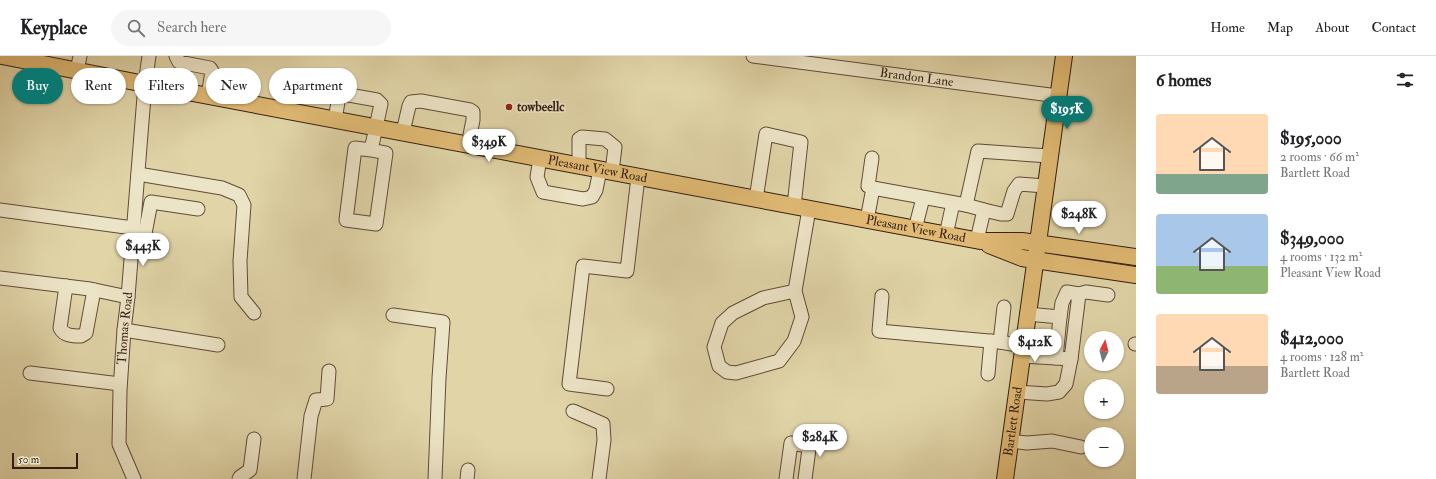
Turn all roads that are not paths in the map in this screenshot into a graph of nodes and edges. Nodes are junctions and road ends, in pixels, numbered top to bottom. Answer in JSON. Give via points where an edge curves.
{"nodes":[{"id":1,"x":2,"y":56,"type":"edge"},
{"id":2,"x":149,"y":56,"type":"edge"},
{"id":3,"x":176,"y":56,"type":"edge"},
{"id":4,"x":752,"y":56,"type":"edge"},
{"id":5,"x":1064,"y":56,"type":"edge"},
{"id":6,"x":79,"y":63,"type":"edge"},
{"id":7,"x":147,"y":68,"type":"edge"},
{"id":8,"x":210,"y":68,"type":"edge"},
{"id":9,"x":134,"y":80,"type":"edge"},
{"id":10,"x":1058,"y":96,"type":"junction"},
{"id":11,"x":143,"y":104,"type":"edge"},
{"id":12,"x":250,"y":104,"type":"edge"},
{"id":13,"x":335,"y":120,"type":"junction"},
{"id":14,"x":375,"y":127,"type":"junction"},
{"id":15,"x":403,"y":132,"type":"junction"},
{"id":16,"x":468,"y":145,"type":"junction"},
{"id":17,"x":371,"y":150,"type":"junction"},
{"id":18,"x":1049,"y":156,"type":"junction"},
{"id":19,"x":540,"y":158,"type":"junction"},
{"id":20,"x":872,"y":158,"type":"dead end"},
{"id":21,"x":579,"y":166,"type":"junction"},
{"id":22,"x":606,"y":171,"type":"junction"},
{"id":23,"x":138,"y":174,"type":"junction"},
{"id":24,"x":638,"y":177,"type":"junction"},
{"id":25,"x":1045,"y":186,"type":"junction"},
{"id":26,"x":873,"y":188,"type":"junction"},
{"id":27,"x":923,"y":198,"type":"junction"},
{"id":28,"x":136,"y":199,"type":"junction"},
{"id":29,"x":756,"y":199,"type":"junction"},
{"id":30,"x":151,"y":202,"type":"junction"},
{"id":31,"x":960,"y":204,"type":"junction"},
{"id":32,"x":801,"y":207,"type":"junction"},
{"id":33,"x":198,"y":209,"type":"dead end"},
{"id":34,"x":0,"y":210,"type":"edge"},
{"id":35,"x":984,"y":210,"type":"junction"},
{"id":36,"x":867,"y":220,"type":"junction"},
{"id":37,"x":133,"y":228,"type":"junction"},
{"id":38,"x":915,"y":229,"type":"junction"},
{"id":39,"x":946,"y":234,"type":"junction"},
{"id":40,"x":144,"y":239,"type":"dead end"},
{"id":41,"x":979,"y":241,"type":"junction"},
{"id":42,"x":1037,"y":243,"type":"junction"},
{"id":43,"x":1136,"y":257,"type":"edge"},
{"id":44,"x":1035,"y":260,"type":"junction"},
{"id":45,"x":1136,"y":276,"type":"edge"},
{"id":46,"x":0,"y":278,"type":"edge"},
{"id":47,"x":66,"y":286,"type":"junction"},
{"id":48,"x":94,"y":290,"type":"junction"},
{"id":49,"x":795,"y":291,"type":"junction"},
{"id":50,"x":1079,"y":294,"type":"junction"},
{"id":51,"x":1108,"y":295,"type":"dead end"},
{"id":52,"x":882,"y":296,"type":"dead end"},
{"id":53,"x":128,"y":297,"type":"junction"},
{"id":54,"x":1004,"y":307,"type":"dead end"},
{"id":55,"x":254,"y":313,"type":"dead end"},
{"id":56,"x":1027,"y":314,"type":"junction"},
{"id":57,"x":393,"y":315,"type":"dead end"},
{"id":58,"x":1060,"y":317,"type":"junction"},
{"id":59,"x":124,"y":330,"type":"junction"},
{"id":60,"x":996,"y":342,"type":"junction"},
{"id":61,"x":218,"y":345,"type":"dead end"},
{"id":62,"x":1022,"y":351,"type":"junction"},
{"id":63,"x":1056,"y":358,"type":"junction"},
{"id":64,"x":1071,"y":359,"type":"junction"},
{"id":65,"x":329,"y":371,"type":"dead end"},
{"id":66,"x":30,"y":373,"type":"dead end"},
{"id":67,"x":988,"y":374,"type":"dead end"},
{"id":68,"x":120,"y":384,"type":"junction"},
{"id":69,"x":607,"y":389,"type":"dead end"},
{"id":70,"x":1017,"y":392,"type":"junction"},
{"id":71,"x":573,"y":411,"type":"dead end"},
{"id":72,"x":254,"y":439,"type":"dead end"},
{"id":73,"x":1010,"y":441,"type":"junction"},
{"id":74,"x":1081,"y":446,"type":"dead end"},
{"id":75,"x":786,"y":476,"type":"edge"},
{"id":76,"x":805,"y":477,"type":"edge"},
{"id":77,"x":134,"y":479,"type":"edge"},
{"id":78,"x":239,"y":479,"type":"edge"},
{"id":79,"x":304,"y":479,"type":"edge"},
{"id":80,"x":435,"y":479,"type":"edge"},
{"id":81,"x":599,"y":479,"type":"edge"},
{"id":82,"x":1005,"y":479,"type":"edge"}],
"edges":[{"from":1,"to":6,"type":"main road","name":"Pleasant View Road"},
{"from":2,"to":7,"type":"street","name":"Thomas Road"},
{"from":3,"to":8,"type":"street","via":[[178,62]]},
{"from":4,"to":10,"type":"street","name":"Brandon Lane"},
{"from":5,"to":10,"type":"main road","name":"Bartlett Road"},
{"from":6,"to":9,"type":"main road","name":"Pleasant View Road"},
{"from":10,"to":18,"type":"main road","name":"Bartlett Road"},
{"from":11,"to":23,"type":"street","name":"Thomas Road"},
{"from":12,"to":13,"type":"main road","name":"Pleasant View Road"},
{"from":13,"to":14,"type":"main road","name":"Pleasant View Road"},
{"from":13,"to":14,"type":"street","via":[[339,96],[343,94],[378,100],[381,104]]},
{"from":14,"to":15,"type":"main road","name":"Pleasant View Road"},
{"from":14,"to":17,"type":"street"},
{"from":15,"to":16,"type":"main road","name":"Pleasant View Road"},
{"from":15,"to":16,"type":"street","via":[[411,102],[421,101],[470,110],[473,112],[473,120]]},
{"from":16,"to":19,"type":"main road","name":"Pleasant View Road"},
{"from":17,"to":17,"type":"street","via":[[355,148],[346,220],[376,224],[386,153]]},
{"from":18,"to":25,"type":"main road","name":"Bartlett Road"},
{"from":18,"to":31,"type":"street","via":[[978,151]]},
{"from":19,"to":21,"type":"main road","name":"Pleasant View Road"},
{"from":19,"to":22,"type":"street","via":[[537,177],[543,192],[582,199],[592,197]]},
{"from":20,"to":26,"type":"street","via":[[868,186]]},
{"from":21,"to":22,"type":"main road","name":"Pleasant View Road"},
{"from":21,"to":22,"type":"street","via":[[579,139],[605,139],[614,148]]},
{"from":22,"to":24,"type":"main road","name":"Pleasant View Road"},
{"from":23,"to":28,"type":"street","name":"Thomas Road"},
{"from":23,"to":55,"type":"street","via":[[222,188],[239,195],[244,205],[240,261],[241,297]]},
{"from":24,"to":29,"type":"main road","name":"Pleasant View Road"},
{"from":24,"to":69,"type":"street","via":[[627,271],[583,266],[569,384]]},
{"from":25,"to":35,"type":"street","via":[[1019,184],[1014,190],[1007,214]]},
{"from":25,"to":42,"type":"main road","name":"Bartlett Road"},
{"from":26,"to":27,"type":"street"},
{"from":26,"to":36,"type":"street"},
{"from":27,"to":31,"type":"street"},
{"from":27,"to":38,"type":"street"},
{"from":28,"to":30,"type":"street"},
{"from":28,"to":37,"type":"street","name":"Thomas Road"},
{"from":29,"to":32,"type":"main road","name":"Pleasant View Road"},
{"from":29,"to":32,"type":"street","via":[[766,134],[801,142]]},
{"from":30,"to":33,"type":"street"},
{"from":30,"to":40,"type":"street"},
{"from":31,"to":35,"type":"street"},
{"from":31,"to":39,"type":"street"},
{"from":32,"to":36,"type":"main road","name":"Pleasant View Road"},
{"from":32,"to":49,"type":"street"},
{"from":34,"to":37,"type":"street"},
{"from":35,"to":41,"type":"street"},
{"from":36,"to":38,"type":"main road","name":"Pleasant View Road"},
{"from":37,"to":53,"type":"street","name":"Thomas Road"},
{"from":38,"to":39,"type":"main road","name":"Pleasant View Road"},
{"from":39,"to":41,"type":"main road","name":"Pleasant View Road"},
{"from":41,"to":42,"type":"main road","name":"Pleasant View Road"},
{"from":41,"to":44,"type":"main road","name":"Pleasant View Road","via":[[1022,258]]},
{"from":42,"to":43,"type":"main road","name":"Pleasant View Road"},
{"from":42,"to":44,"type":"main road","name":"Bartlett Road"},
{"from":44,"to":45,"type":"main road","name":"Pleasant View Road"},
{"from":44,"to":56,"type":"main road","name":"Bartlett Road"},
{"from":46,"to":47,"type":"street"},
{"from":47,"to":48,"type":"street"},
{"from":47,"to":48,"type":"street","via":[[60,328],[62,333],[69,335],[81,336],[86,333]]},
{"from":48,"to":53,"type":"street"},
{"from":49,"to":49,"type":"street","via":[[802,317],[794,341],[779,361],[736,373],[727,372],[719,366],[714,346],[722,323],[733,313],[763,298]]},
{"from":50,"to":51,"type":"street","via":[[1086,292]]},
{"from":50,"to":58,"type":"street","via":[[1067,292]]},
{"from":50,"to":64,"type":"street"},
{"from":52,"to":60,"type":"street","via":[[879,331]]},
{"from":53,"to":59,"type":"street","name":"Thomas Road"},
{"from":54,"to":60,"type":"street"},
{"from":56,"to":58,"type":"street"},
{"from":56,"to":62,"type":"main road","name":"Bartlett Road"},
{"from":57,"to":80,"type":"street","via":[[443,322]]},
{"from":58,"to":63,"type":"street"},
{"from":59,"to":61,"type":"street"},
{"from":59,"to":68,"type":"street","name":"Thomas Road"},
{"from":60,"to":62,"type":"street"},
{"from":60,"to":67,"type":"street"},
{"from":62,"to":63,"type":"street"},
{"from":62,"to":70,"type":"main road","name":"Bartlett Road"},
{"from":63,"to":64,"type":"street"},
{"from":64,"to":70,"type":"street","via":[[1066,384],[1059,392]]},
{"from":65,"to":79,"type":"street","via":[[327,399],[316,400],[311,416]]},
{"from":66,"to":68,"type":"street"},
{"from":68,"to":77,"type":"street","name":"Thomas Road","via":[[120,444]]},
{"from":70,"to":73,"type":"main road","name":"Bartlett Road"},
{"from":71,"to":81,"type":"street","via":[[603,424],[604,440]]},
{"from":72,"to":78,"type":"street","via":[[250,470]]},
{"from":73,"to":74,"type":"street","via":[[1052,441]]},
{"from":73,"to":82,"type":"main road","name":"Bartlett Road"},
{"from":75,"to":76,"type":"street"},
{"from":75,"to":76,"type":"street","via":[[791,443],[810,440]]}]}
